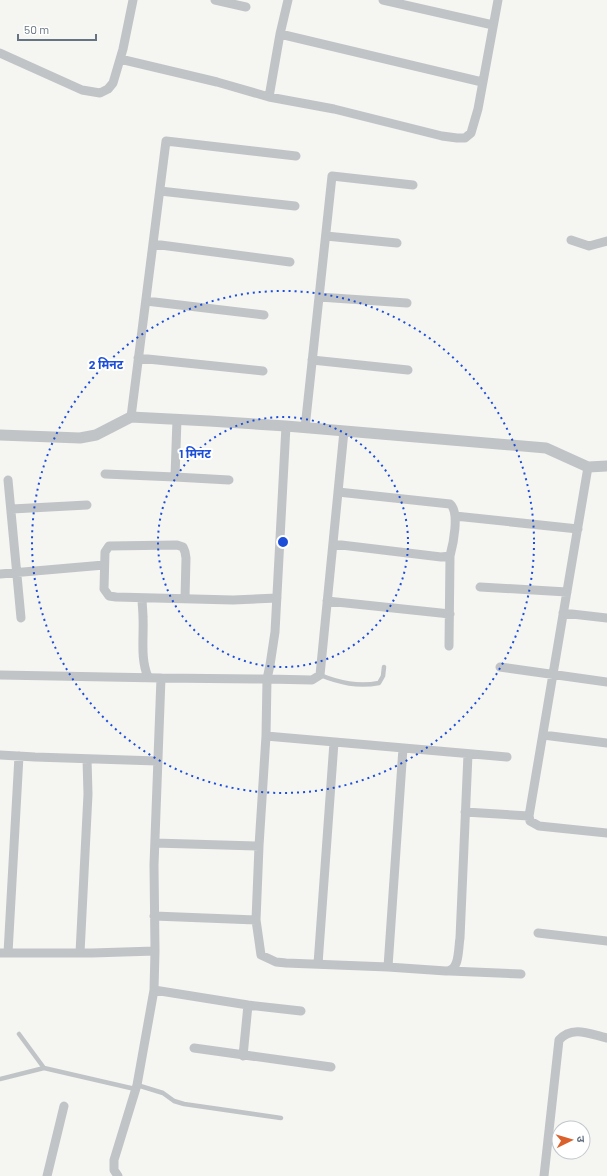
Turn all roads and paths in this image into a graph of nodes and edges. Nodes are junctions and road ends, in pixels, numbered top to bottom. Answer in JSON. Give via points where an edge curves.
{"nodes":[{"id":1,"x":133,"y":0,"type":"edge"},
{"id":2,"x":215,"y":0,"type":"edge"},
{"id":3,"x":288,"y":0,"type":"edge"},
{"id":4,"x":383,"y":0,"type":"edge"},
{"id":5,"x":498,"y":0,"type":"edge"},
{"id":6,"x":404,"y":2,"type":"edge"},
{"id":7,"x":246,"y":7,"type":"dead end"},
{"id":8,"x":493,"y":25,"type":"junction"},
{"id":9,"x":280,"y":34,"type":"junction"},
{"id":10,"x":0,"y":53,"type":"edge"},
{"id":11,"x":120,"y":59,"type":"junction"},
{"id":12,"x":482,"y":82,"type":"junction"},
{"id":13,"x":269,"y":97,"type":"junction"},
{"id":14,"x":296,"y":156,"type":"dead end"},
{"id":15,"x":414,"y":185,"type":"dead end"},
{"id":16,"x":160,"y":191,"type":"junction"},
{"id":17,"x":295,"y":206,"type":"dead end"},
{"id":18,"x":326,"y":236,"type":"junction"},
{"id":19,"x":572,"y":240,"type":"dead end"},
{"id":20,"x":607,"y":241,"type":"edge"},
{"id":21,"x":397,"y":243,"type":"dead end"},
{"id":22,"x":153,"y":244,"type":"junction"},
{"id":23,"x":290,"y":262,"type":"dead end"},
{"id":24,"x":319,"y":297,"type":"junction"},
{"id":25,"x":146,"y":301,"type":"junction"},
{"id":26,"x":408,"y":303,"type":"dead end"},
{"id":27,"x":264,"y":315,"type":"dead end"},
{"id":28,"x":138,"y":358,"type":"junction"},
{"id":29,"x":312,"y":360,"type":"junction"},
{"id":30,"x":408,"y":370,"type":"dead end"},
{"id":31,"x":263,"y":371,"type":"dead end"},
{"id":32,"x":131,"y":417,"type":"junction"},
{"id":33,"x":177,"y":419,"type":"junction"},
{"id":34,"x":286,"y":426,"type":"junction"},
{"id":35,"x":305,"y":428,"type":"junction"},
{"id":36,"x":344,"y":431,"type":"junction"},
{"id":37,"x":0,"y":435,"type":"edge"},
{"id":38,"x":607,"y":466,"type":"edge"},
{"id":39,"x":588,"y":467,"type":"junction"},
{"id":40,"x":105,"y":474,"type":"dead end"},
{"id":41,"x":175,"y":477,"type":"junction"},
{"id":42,"x":8,"y":480,"type":"dead end"},
{"id":43,"x":229,"y":480,"type":"dead end"},
{"id":44,"x":338,"y":492,"type":"junction"},
{"id":45,"x":87,"y":505,"type":"dead end"},
{"id":46,"x":12,"y":509,"type":"junction"},
{"id":47,"x":455,"y":516,"type":"junction"},
{"id":48,"x":578,"y":529,"type":"junction"},
{"id":49,"x":333,"y":544,"type":"junction"},
{"id":50,"x":450,"y":556,"type":"junction"},
{"id":51,"x":104,"y":565,"type":"junction"},
{"id":52,"x":16,"y":572,"type":"junction"},
{"id":53,"x":0,"y":574,"type":"edge"},
{"id":54,"x":480,"y":587,"type":"dead end"},
{"id":55,"x":567,"y":592,"type":"junction"},
{"id":56,"x":142,"y":598,"type":"junction"},
{"id":57,"x":185,"y":598,"type":"junction"},
{"id":58,"x":277,"y":598,"type":"junction"},
{"id":59,"x":327,"y":601,"type":"junction"},
{"id":60,"x":563,"y":613,"type":"junction"},
{"id":61,"x":450,"y":614,"type":"junction"},
{"id":62,"x":21,"y":618,"type":"dead end"},
{"id":63,"x":607,"y":618,"type":"edge"},
{"id":64,"x":450,"y":646,"type":"dead end"},
{"id":65,"x":384,"y":667,"type":"dead end"},
{"id":66,"x":500,"y":667,"type":"dead end"},
{"id":67,"x":0,"y":675,"type":"edge"},
{"id":68,"x":320,"y":675,"type":"junction"},
{"id":69,"x":553,"y":675,"type":"junction"},
{"id":70,"x":148,"y":678,"type":"junction"},
{"id":71,"x":161,"y":678,"type":"junction"},
{"id":72,"x":267,"y":679,"type":"junction"},
{"id":73,"x":607,"y":682,"type":"edge"},
{"id":74,"x":543,"y":735,"type":"junction"},
{"id":75,"x":266,"y":736,"type":"junction"},
{"id":76,"x":334,"y":742,"type":"junction"},
{"id":77,"x":607,"y":743,"type":"edge"},
{"id":78,"x":402,"y":748,"type":"junction"},
{"id":79,"x":468,"y":754,"type":"junction"},
{"id":80,"x":0,"y":755,"type":"edge"},
{"id":81,"x":19,"y":756,"type":"junction"},
{"id":82,"x":507,"y":757,"type":"dead end"},
{"id":83,"x":87,"y":759,"type":"junction"},
{"id":84,"x":157,"y":761,"type":"junction"},
{"id":85,"x":465,"y":812,"type":"junction"},
{"id":86,"x":529,"y":816,"type":"junction"},
{"id":87,"x":607,"y":833,"type":"edge"},
{"id":88,"x":155,"y":843,"type":"junction"},
{"id":89,"x":259,"y":846,"type":"junction"},
{"id":90,"x":154,"y":916,"type":"junction"},
{"id":91,"x":256,"y":920,"type":"junction"},
{"id":92,"x":538,"y":932,"type":"dead end"},
{"id":93,"x":607,"y":942,"type":"edge"},
{"id":94,"x":155,"y":951,"type":"junction"},
{"id":95,"x":4,"y":953,"type":"edge"},
{"id":96,"x":80,"y":953,"type":"junction"},
{"id":97,"x":318,"y":964,"type":"junction"},
{"id":98,"x":388,"y":967,"type":"junction"},
{"id":99,"x":450,"y":971,"type":"junction"},
{"id":100,"x":520,"y":974,"type":"dead end"},
{"id":101,"x":154,"y":990,"type":"junction"},
{"id":102,"x":248,"y":1005,"type":"junction"},
{"id":103,"x":301,"y":1011,"type":"dead end"},
{"id":104,"x":19,"y":1034,"type":"dead end"},
{"id":105,"x":607,"y":1038,"type":"edge"},
{"id":106,"x":194,"y":1048,"type":"dead end"},
{"id":107,"x":243,"y":1056,"type":"junction"},
{"id":108,"x":331,"y":1067,"type":"dead end"},
{"id":109,"x":44,"y":1068,"type":"junction"},
{"id":110,"x":0,"y":1079,"type":"edge"},
{"id":111,"x":136,"y":1087,"type":"junction"},
{"id":112,"x":64,"y":1106,"type":"dead end"},
{"id":113,"x":281,"y":1118,"type":"dead end"},
{"id":114,"x":47,"y":1176,"type":"edge"},
{"id":115,"x":118,"y":1176,"type":"edge"},
{"id":116,"x":544,"y":1176,"type":"edge"}],
"edges":[{"from":1,"to":11,"type":"street"},
{"from":2,"to":7,"type":"street"},
{"from":3,"to":9,"type":"street"},
{"from":4,"to":6,"type":"street"},
{"from":5,"to":8,"type":"street"},
{"from":6,"to":8,"type":"street"},
{"from":8,"to":12,"type":"street"},
{"from":9,"to":12,"type":"street"},
{"from":9,"to":13,"type":"street"},
{"from":10,"to":11,"type":"street","via":[[94,93],[100,93],[113,84]]},
{"from":11,"to":13,"type":"street"},
{"from":12,"to":13,"type":"street","via":[[471,134],[465,138],[442,136],[334,109]]},
{"from":14,"to":16,"type":"street","via":[[166,141]]},
{"from":15,"to":18,"type":"street","via":[[332,176]]},
{"from":16,"to":17,"type":"street"},
{"from":16,"to":22,"type":"street"},
{"from":18,"to":21,"type":"street"},
{"from":18,"to":24,"type":"street"},
{"from":19,"to":20,"type":"street","via":[[589,246]]},
{"from":22,"to":23,"type":"street"},
{"from":22,"to":25,"type":"street"},
{"from":24,"to":26,"type":"street"},
{"from":24,"to":29,"type":"street"},
{"from":25,"to":27,"type":"street"},
{"from":25,"to":28,"type":"street"},
{"from":28,"to":31,"type":"street"},
{"from":28,"to":32,"type":"street"},
{"from":29,"to":30,"type":"street"},
{"from":29,"to":35,"type":"street"},
{"from":32,"to":33,"type":"street"},
{"from":32,"to":37,"type":"street","via":[[96,435],[80,438]]},
{"from":33,"to":34,"type":"street"},
{"from":33,"to":41,"type":"street"},
{"from":34,"to":35,"type":"street"},
{"from":34,"to":58,"type":"street"},
{"from":35,"to":36,"type":"street"},
{"from":36,"to":39,"type":"street","via":[[546,448]]},
{"from":36,"to":44,"type":"street"},
{"from":38,"to":39,"type":"street"},
{"from":39,"to":48,"type":"street"},
{"from":40,"to":41,"type":"street"},
{"from":41,"to":43,"type":"street"},
{"from":42,"to":46,"type":"street"},
{"from":44,"to":47,"type":"street","via":[[450,504]]},
{"from":44,"to":49,"type":"street"},
{"from":45,"to":46,"type":"street"},
{"from":46,"to":52,"type":"street"},
{"from":47,"to":48,"type":"street"},
{"from":47,"to":50,"type":"street"},
{"from":48,"to":55,"type":"street"},
{"from":49,"to":50,"type":"street"},
{"from":49,"to":59,"type":"street"},
{"from":50,"to":61,"type":"street"},
{"from":51,"to":52,"type":"street"},
{"from":51,"to":56,"type":"street","via":[[104,589],[109,596]]},
{"from":51,"to":57,"type":"street","via":[[105,552],[109,546],[181,546],[185,552]]},
{"from":52,"to":53,"type":"street"},
{"from":52,"to":62,"type":"street"},
{"from":54,"to":55,"type":"street"},
{"from":55,"to":60,"type":"street"},
{"from":56,"to":57,"type":"street"},
{"from":56,"to":70,"type":"street","via":[[144,669]]},
{"from":57,"to":58,"type":"street"},
{"from":58,"to":72,"type":"street","via":[[275,632]]},
{"from":59,"to":61,"type":"street"},
{"from":59,"to":68,"type":"street"},
{"from":60,"to":63,"type":"street"},
{"from":60,"to":69,"type":"street"},
{"from":61,"to":64,"type":"street"},
{"from":65,"to":68,"type":"lane","via":[[379,683],[372,684],[346,684]]},
{"from":66,"to":69,"type":"street"},
{"from":67,"to":70,"type":"street"},
{"from":68,"to":72,"type":"street","via":[[312,680]]},
{"from":69,"to":73,"type":"street"},
{"from":69,"to":74,"type":"street"},
{"from":70,"to":71,"type":"street"},
{"from":71,"to":72,"type":"street"},
{"from":71,"to":84,"type":"street"},
{"from":72,"to":75,"type":"street"},
{"from":74,"to":77,"type":"street"},
{"from":74,"to":86,"type":"street"},
{"from":75,"to":76,"type":"street"},
{"from":75,"to":89,"type":"street"},
{"from":76,"to":78,"type":"street"},
{"from":76,"to":97,"type":"street"},
{"from":78,"to":79,"type":"street"},
{"from":78,"to":98,"type":"street"},
{"from":79,"to":82,"type":"street"},
{"from":79,"to":85,"type":"street"},
{"from":80,"to":81,"type":"street"},
{"from":81,"to":83,"type":"street"},
{"from":81,"to":95,"type":"street"},
{"from":83,"to":84,"type":"street"},
{"from":83,"to":96,"type":"street","via":[[88,794]]},
{"from":84,"to":88,"type":"street"},
{"from":85,"to":86,"type":"street"},
{"from":85,"to":99,"type":"street","via":[[460,938],[456,965]]},
{"from":86,"to":87,"type":"street","via":[[530,821],[539,826]]},
{"from":88,"to":89,"type":"street"},
{"from":88,"to":90,"type":"street"},
{"from":89,"to":91,"type":"street"},
{"from":90,"to":91,"type":"street"},
{"from":90,"to":94,"type":"street"},
{"from":91,"to":97,"type":"street","via":[[261,955],[276,962]]},
{"from":92,"to":93,"type":"street"},
{"from":94,"to":96,"type":"street"},
{"from":94,"to":101,"type":"street"},
{"from":95,"to":96,"type":"street"},
{"from":97,"to":98,"type":"street"},
{"from":98,"to":99,"type":"street"},
{"from":99,"to":100,"type":"street"},
{"from":101,"to":102,"type":"street"},
{"from":101,"to":111,"type":"street"},
{"from":102,"to":103,"type":"street"},
{"from":102,"to":107,"type":"street"},
{"from":104,"to":109,"type":"lane"},
{"from":105,"to":116,"type":"street","via":[[575,1031],[565,1034],[559,1040]]},
{"from":106,"to":107,"type":"street"},
{"from":107,"to":108,"type":"street"},
{"from":109,"to":110,"type":"lane"},
{"from":109,"to":111,"type":"lane"},
{"from":111,"to":113,"type":"lane","via":[[163,1092],[174,1101],[184,1104]]},
{"from":111,"to":115,"type":"street","via":[[114,1160],[114,1170]]},
{"from":112,"to":114,"type":"street"}]}
